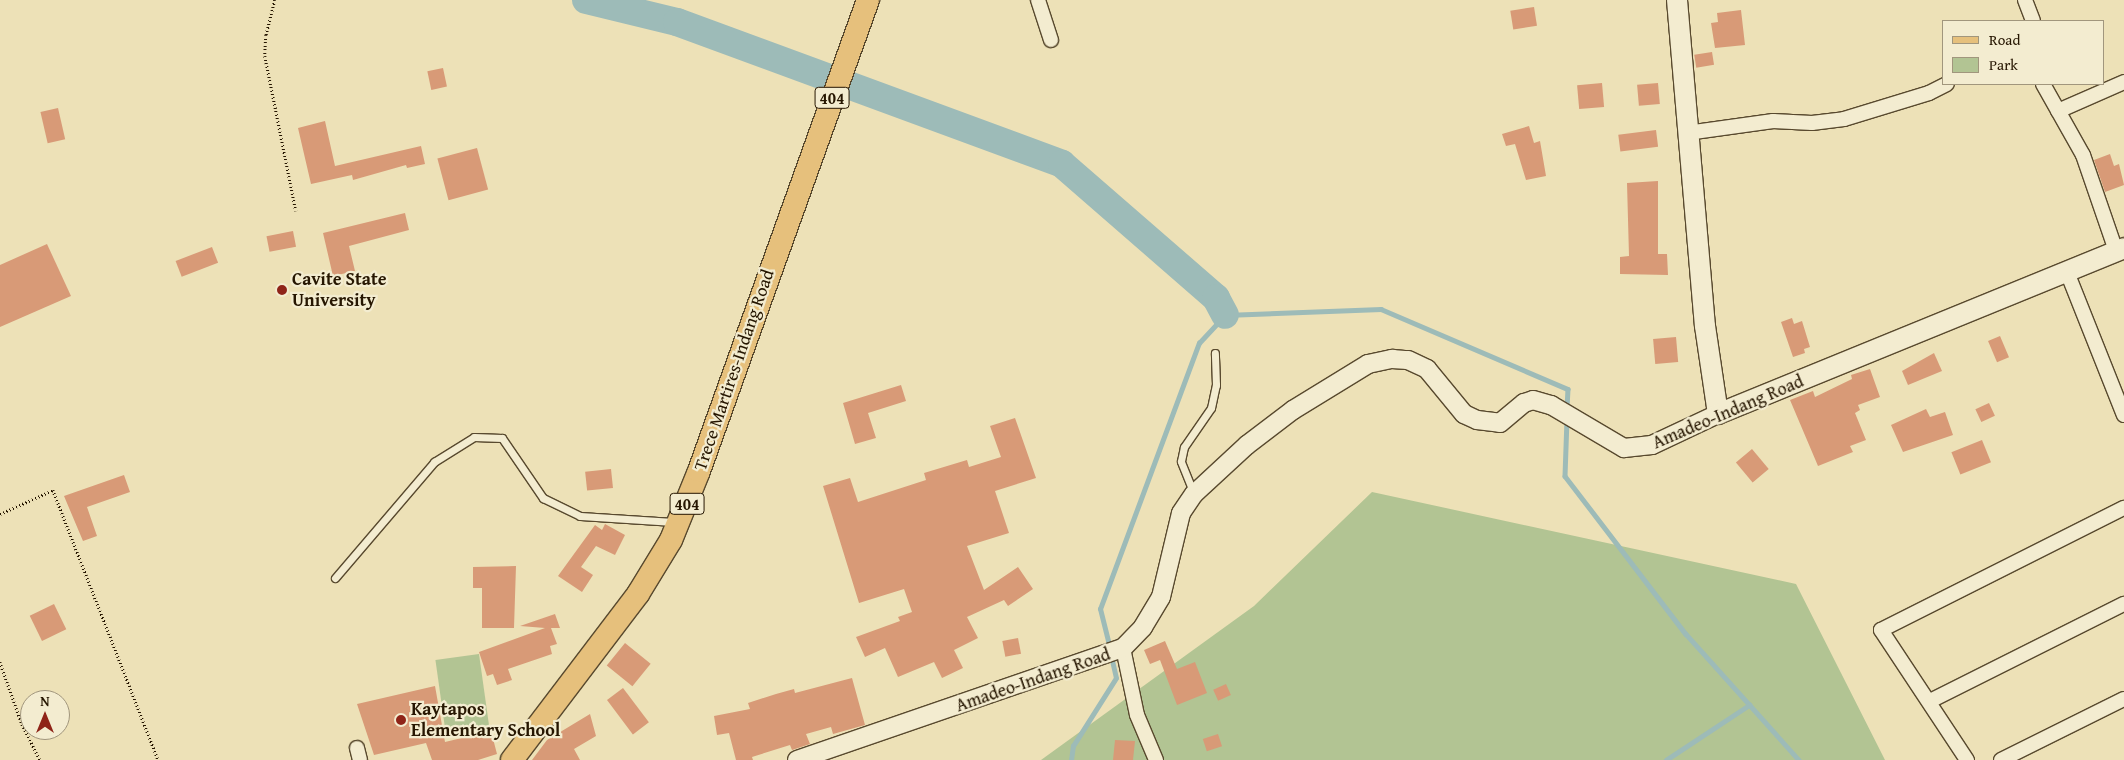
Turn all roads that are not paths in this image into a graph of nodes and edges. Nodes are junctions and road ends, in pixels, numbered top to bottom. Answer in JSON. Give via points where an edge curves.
{"nodes":[{"id":1,"x":868,"y":0,"type":"edge"},
{"id":2,"x":1038,"y":0,"type":"edge"},
{"id":3,"x":1677,"y":0,"type":"edge"},
{"id":4,"x":2025,"y":0,"type":"edge"},
{"id":5,"x":2033,"y":20,"type":"edge"},
{"id":6,"x":1050,"y":40,"type":"dead end"},
{"id":7,"x":2124,"y":82,"type":"edge"},
{"id":8,"x":1945,"y":85,"type":"edge"},
{"id":9,"x":2044,"y":85,"type":"edge"},
{"id":10,"x":2058,"y":111,"type":"junction"},
{"id":11,"x":1687,"y":133,"type":"junction"},
{"id":12,"x":2120,"y":249,"type":"edge"},
{"id":13,"x":2067,"y":272,"type":"junction"},
{"id":14,"x":1215,"y":353,"type":"dead end"},
{"id":15,"x":1718,"y":414,"type":"junction"},
{"id":16,"x":2124,"y":415,"type":"edge"},
{"id":17,"x":1194,"y":494,"type":"junction"},
{"id":18,"x":2124,"y":508,"type":"edge"},
{"id":19,"x":679,"y":523,"type":"junction"},
{"id":20,"x":335,"y":578,"type":"dead end"},
{"id":21,"x":2124,"y":604,"type":"edge"},
{"id":22,"x":1120,"y":650,"type":"junction"},
{"id":23,"x":2124,"y":699,"type":"edge"},
{"id":24,"x":1930,"y":702,"type":"junction"},
{"id":25,"x":512,"y":760,"type":"edge"},
{"id":26,"x":797,"y":760,"type":"edge"},
{"id":27,"x":1156,"y":760,"type":"edge"},
{"id":28,"x":1967,"y":760,"type":"edge"},
{"id":29,"x":2001,"y":760,"type":"edge"}],
"edges":[{"from":1,"to":19,"type":"main road","name":"Trece Martires-Indang Road","number":"404"},
{"from":2,"to":6,"type":"street"},
{"from":3,"to":11,"type":"main road"},
{"from":4,"to":5,"type":"street"},
{"from":7,"to":10,"type":"street"},
{"from":8,"to":11,"type":"street","via":[[1844,119],[1812,123],[1762,122]]},
{"from":9,"to":10,"type":"street"},
{"from":10,"to":12,"type":"street","via":[[2083,155]]},
{"from":11,"to":15,"type":"main road","via":[[1705,326]]},
{"from":12,"to":13,"type":"main road","name":"Amadeo-Indang Road"},
{"from":13,"to":15,"type":"main road","name":"Amadeo-Indang Road"},
{"from":13,"to":16,"type":"street"},
{"from":14,"to":17,"type":"lane","via":[[1216,385],[1211,408],[1184,447],[1181,461]]},
{"from":15,"to":17,"type":"street","name":"Amadeo-Indang Road","via":[[1652,445],[1636,448],[1612,444],[1586,425],[1533,400],[1524,403],[1500,423],[1464,414],[1427,369],[1408,360],[1392,359],[1368,364],[1293,410]]},
{"from":17,"to":22,"type":"street","name":"Amadeo-Indang Road","via":[[1182,513],[1161,597],[1144,627]]},
{"from":18,"to":24,"type":"street","via":[[1881,630]]},
{"from":19,"to":20,"type":"lane","via":[[580,516],[543,498],[502,438],[474,437],[434,462]]},
{"from":19,"to":25,"type":"main road","name":"Trece Martires-Indang Road","number":"404","via":[[638,594]]},
{"from":21,"to":24,"type":"street"},
{"from":22,"to":26,"type":"street","name":"Amadeo-Indang Road"},
{"from":22,"to":27,"type":"street","via":[[1138,715]]},
{"from":23,"to":29,"type":"street"},
{"from":24,"to":28,"type":"street"}]}
